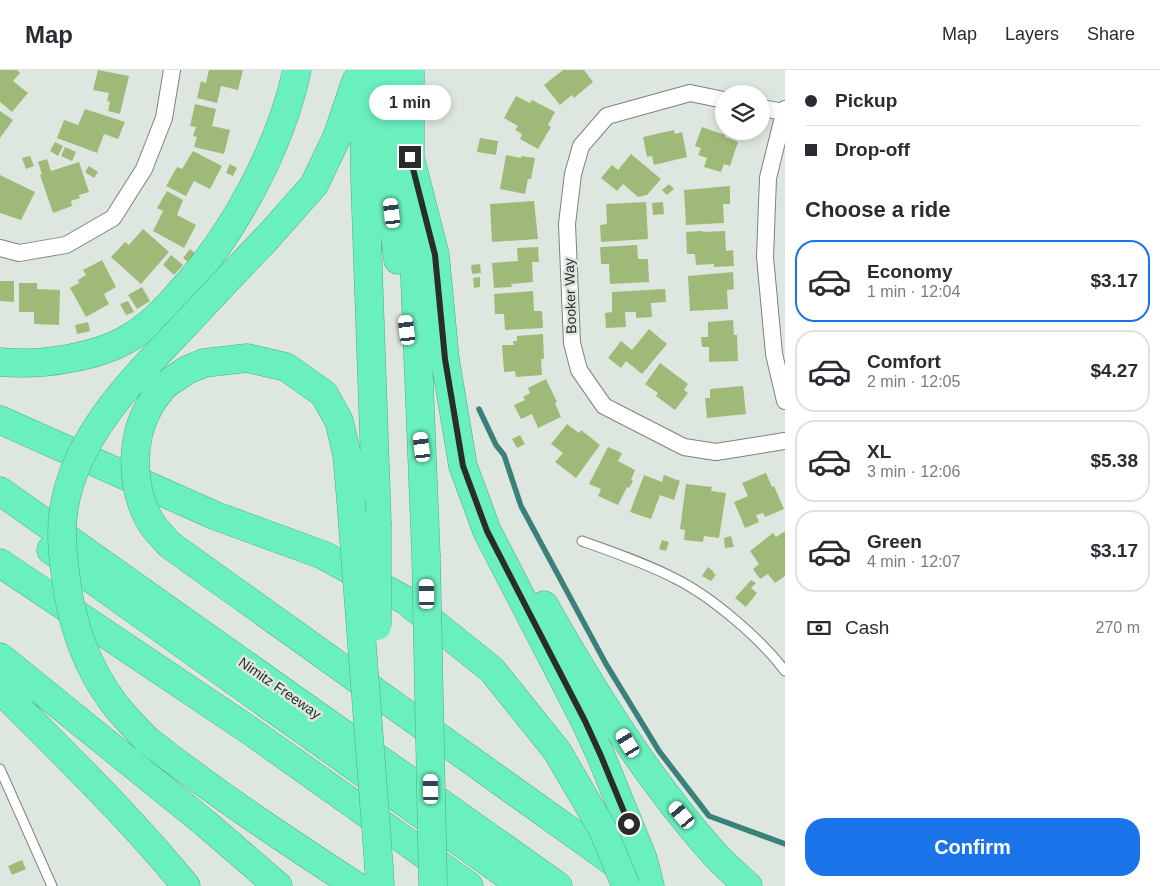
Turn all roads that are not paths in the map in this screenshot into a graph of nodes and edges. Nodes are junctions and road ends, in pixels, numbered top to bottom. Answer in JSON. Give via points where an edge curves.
{"nodes":[{"id":1,"x":172,"y":70,"type":"edge"},
{"id":2,"x":297,"y":70,"type":"edge"},
{"id":3,"x":361,"y":70,"type":"edge"},
{"id":4,"x":387,"y":70,"type":"edge"},
{"id":5,"x":410,"y":70,"type":"edge"},
{"id":6,"x":715,"y":98,"type":"edge"},
{"id":7,"x":770,"y":109,"type":"edge"},
{"id":8,"x":784,"y":110,"type":"edge"},
{"id":9,"x":410,"y":157,"type":"junction"},
{"id":10,"x":0,"y":248,"type":"edge"},
{"id":11,"x":0,"y":362,"type":"edge"},
{"id":12,"x":785,"y":400,"type":"edge"},
{"id":13,"x":453,"y":411,"type":"junction"},
{"id":14,"x":0,"y":420,"type":"edge"},
{"id":15,"x":785,"y":442,"type":"edge"},
{"id":16,"x":422,"y":447,"type":"junction"},
{"id":17,"x":0,"y":491,"type":"edge"},
{"id":18,"x":0,"y":514,"type":"edge"},
{"id":19,"x":582,"y":541,"type":"dead end"},
{"id":20,"x":0,"y":563,"type":"edge"},
{"id":21,"x":0,"y":658,"type":"edge"},
{"id":22,"x":785,"y":671,"type":"edge"},
{"id":23,"x":0,"y":689,"type":"edge"},
{"id":24,"x":0,"y":769,"type":"edge"},
{"id":25,"x":379,"y":877,"type":"edge"},
{"id":26,"x":52,"y":886,"type":"edge"},
{"id":27,"x":186,"y":886,"type":"edge"},
{"id":28,"x":278,"y":886,"type":"edge"},
{"id":29,"x":356,"y":886,"type":"edge"},
{"id":30,"x":433,"y":886,"type":"edge"},
{"id":31,"x":469,"y":886,"type":"edge"},
{"id":32,"x":522,"y":886,"type":"edge"},
{"id":33,"x":558,"y":886,"type":"edge"},
{"id":34,"x":626,"y":886,"type":"edge"},
{"id":35,"x":649,"y":886,"type":"edge"},
{"id":36,"x":748,"y":886,"type":"edge"}],
"edges":[{"from":1,"to":10,"type":"street","via":[[164,118],[148,160],[113,218],[66,245],[20,253]]},
{"from":2,"to":11,"type":"highway","via":[[267,160],[224,237],[191,281],[156,319],[128,339],[77,357],[20,364]]},
{"from":3,"to":25,"type":"highway","bridge":true,"via":[[377,522]]},
{"from":3,"to":29,"type":"highway","bridge":true,"via":[[337,137],[314,185],[111,405],[85,448],[72,479],[64,509],[62,554],[73,621],[84,652],[114,703],[146,738],[178,764]]},
{"from":4,"to":16,"type":"highway","via":[[390,193]]},
{"from":5,"to":9,"type":"highway"},
{"from":6,"to":15,"type":"street","name":"Booker Way","via":[[690,93],[607,116],[581,146],[573,174],[567,224],[572,343],[579,370],[604,406],[684,447],[716,452]]},
{"from":7,"to":8,"type":"street"},
{"from":8,"to":12,"type":"street","via":[[768,178],[765,258],[774,354]]},
{"from":9,"to":13,"type":"highway","via":[[435,255]]},
{"from":9,"to":16,"type":"highway"},
{"from":13,"to":35,"type":"highway","via":[[463,466],[487,531],[601,756],[642,859]]},
{"from":13,"to":36,"type":"highway","via":[[507,539],[628,743],[672,804],[711,850]]},
{"from":14,"to":34,"type":"highway","bridge":true,"via":[[216,516],[323,555],[404,600],[492,670],[557,751],[602,828]]},
{"from":16,"to":30,"type":"highway","bridge":true},
{"from":17,"to":33,"type":"highway","name":"Nimitz Freeway"},
{"from":18,"to":32,"type":"highway"},
{"from":19,"to":22,"type":"lane","via":[[676,578],[720,608],[776,658]]},
{"from":20,"to":31,"type":"highway","via":[[249,730]]},
{"from":21,"to":28,"type":"highway"},
{"from":23,"to":27,"type":"highway","via":[[160,854]]},
{"from":24,"to":26,"type":"lane"},
{"from":25,"to":35,"type":"highway","bridge":true,"via":[[351,501],[347,455],[339,421],[324,394],[286,367],[247,358],[204,363],[164,385],[139,430],[135,461],[138,495],[150,522],[170,545]]}]}
